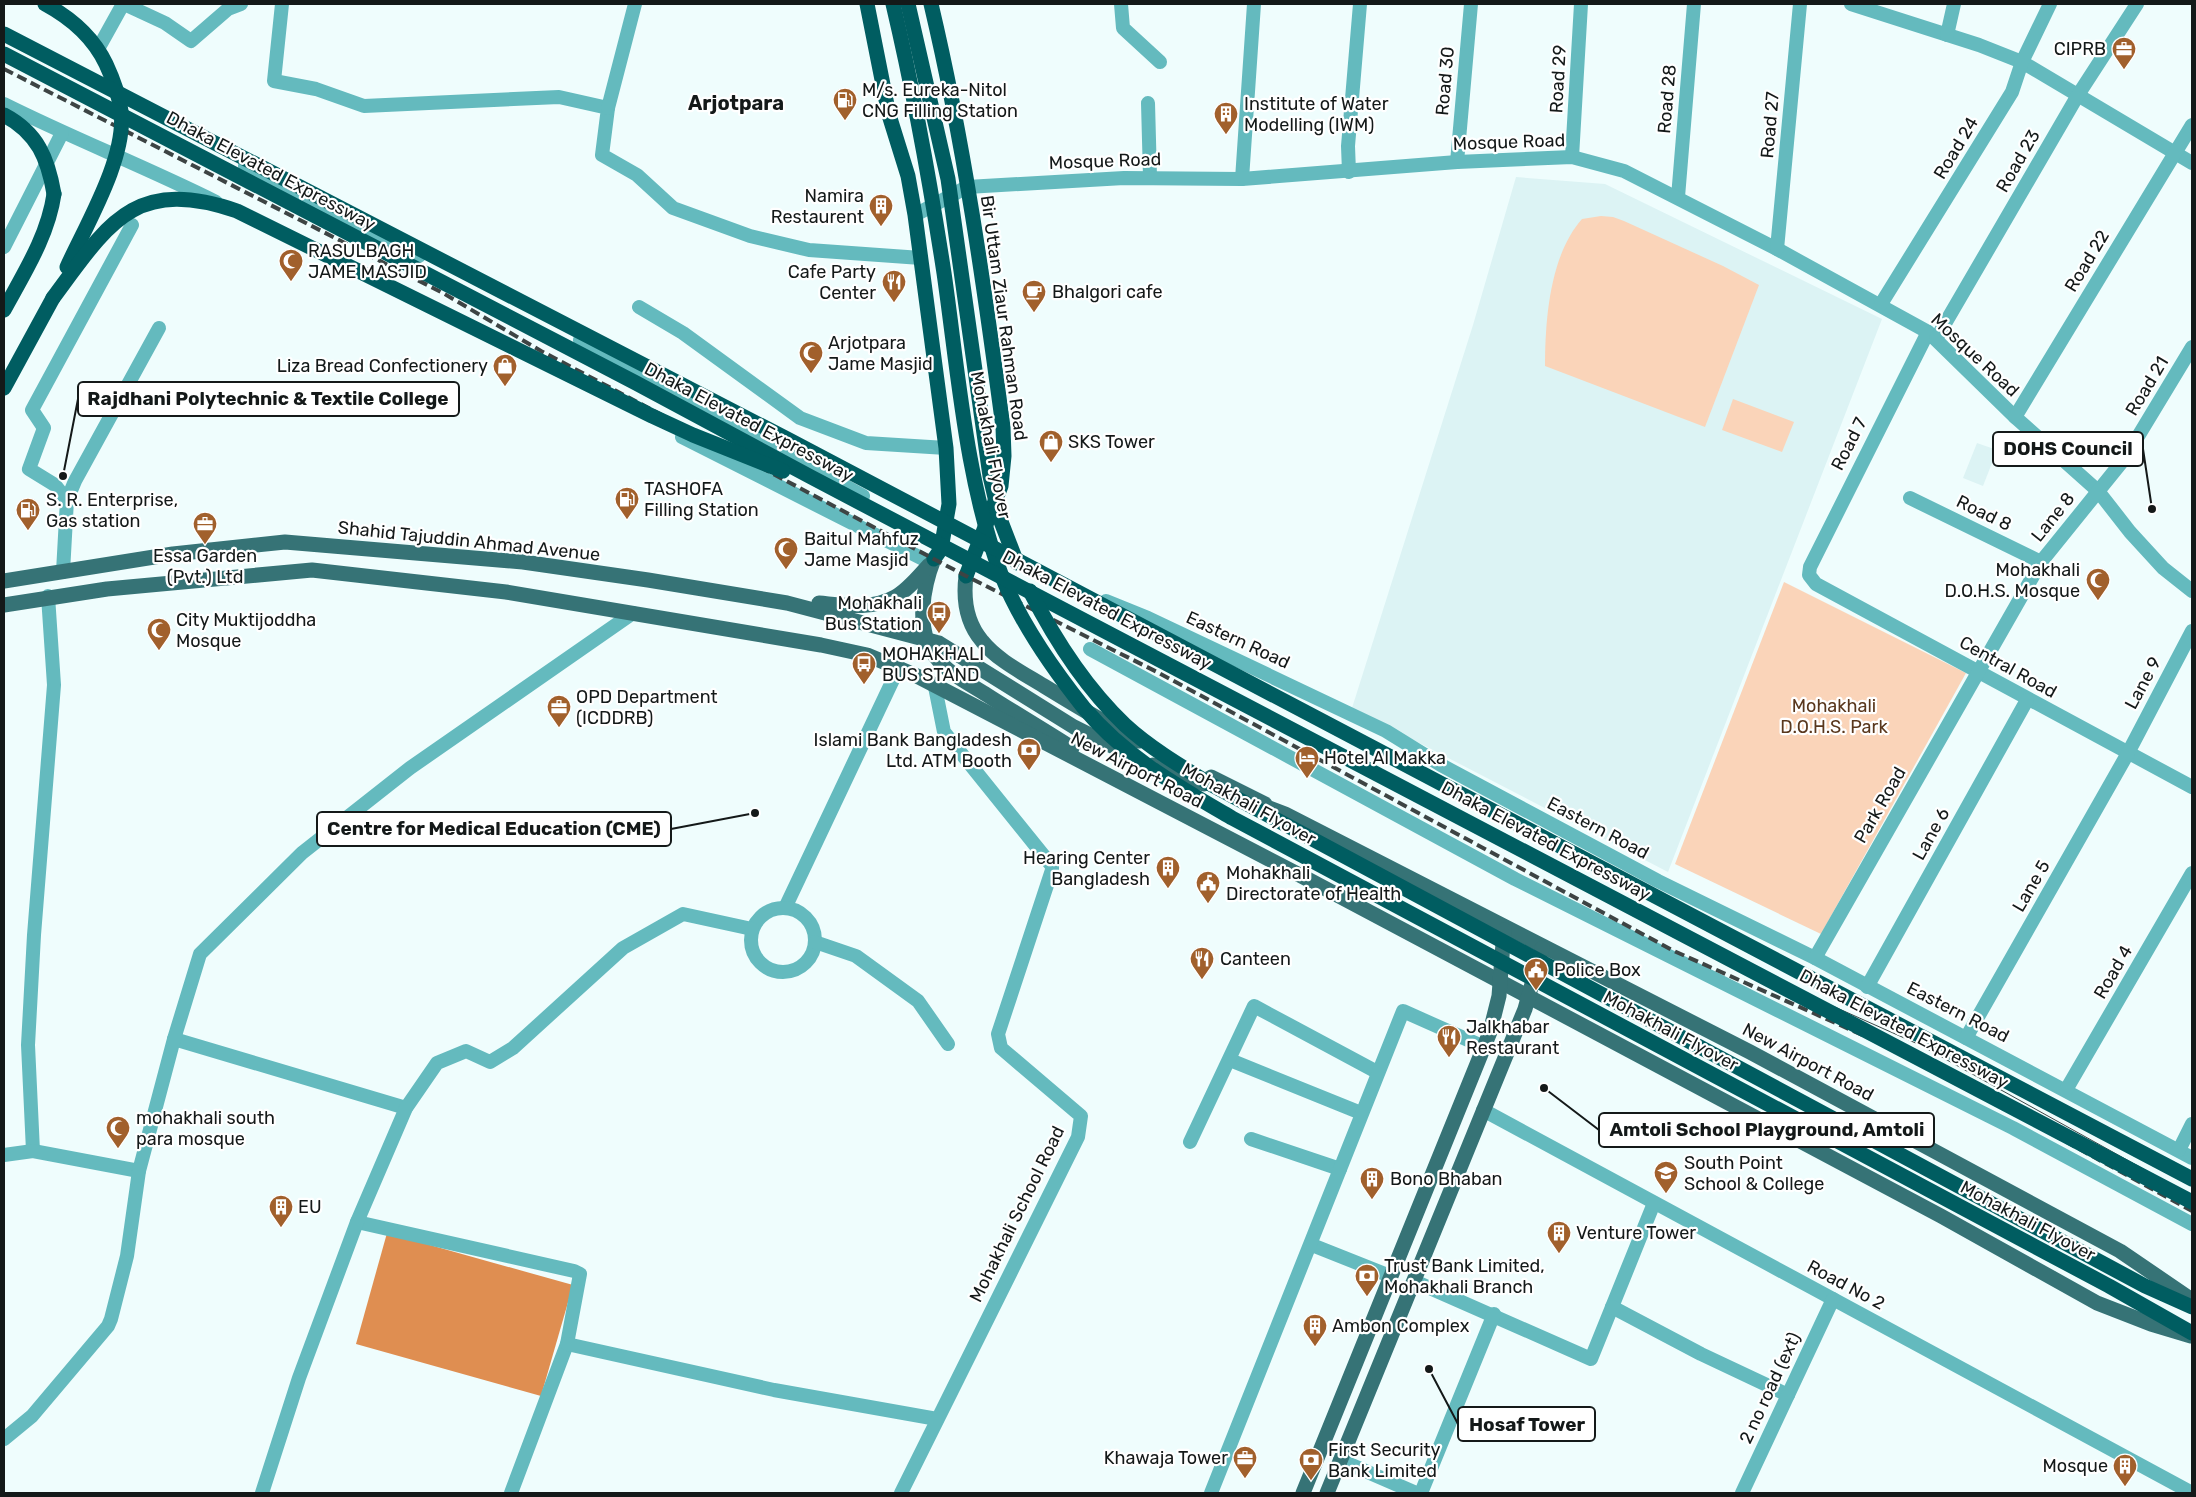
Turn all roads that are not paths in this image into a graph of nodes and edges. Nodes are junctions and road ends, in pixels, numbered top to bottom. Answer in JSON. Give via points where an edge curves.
{"nodes":[{"id":1,"x":45,"y":4,"type":"edge"},
{"id":2,"x":124,"y":4,"type":"edge"},
{"id":3,"x":241,"y":4,"type":"edge"},
{"id":4,"x":282,"y":4,"type":"edge"},
{"id":5,"x":635,"y":4,"type":"edge"},
{"id":6,"x":867,"y":4,"type":"edge"},
{"id":7,"x":893,"y":4,"type":"edge"},
{"id":8,"x":908,"y":4,"type":"edge"},
{"id":9,"x":930,"y":4,"type":"edge"},
{"id":10,"x":1121,"y":4,"type":"edge"},
{"id":11,"x":1254,"y":4,"type":"edge"},
{"id":12,"x":1360,"y":4,"type":"edge"},
{"id":13,"x":1471,"y":4,"type":"edge"},
{"id":14,"x":1581,"y":4,"type":"edge"},
{"id":15,"x":1694,"y":4,"type":"edge"},
{"id":16,"x":1800,"y":4,"type":"edge"},
{"id":17,"x":1851,"y":4,"type":"edge"},
{"id":18,"x":1954,"y":4,"type":"edge"},
{"id":19,"x":2050,"y":4,"type":"edge"},
{"id":20,"x":2137,"y":4,"type":"edge"},
{"id":21,"x":4,"y":28,"type":"edge"},
{"id":22,"x":4,"y":34,"type":"edge"},
{"id":23,"x":1947,"y":35,"type":"junction"},
{"id":24,"x":98,"y":49,"type":"dead end"},
{"id":25,"x":4,"y":54,"type":"edge"},
{"id":26,"x":1160,"y":62,"type":"dead end"},
{"id":27,"x":2022,"y":62,"type":"junction"},
{"id":28,"x":2078,"y":95,"type":"junction"},
{"id":29,"x":1148,"y":103,"type":"dead end"},
{"id":30,"x":4,"y":104,"type":"edge"},
{"id":31,"x":608,"y":108,"type":"junction"},
{"id":32,"x":4,"y":115,"type":"edge"},
{"id":33,"x":2192,"y":125,"type":"edge"},
{"id":34,"x":62,"y":133,"type":"junction"},
{"id":35,"x":2175,"y":152,"type":"junction"},
{"id":36,"x":1572,"y":157,"type":"junction"},
{"id":37,"x":1456,"y":162,"type":"junction"},
{"id":38,"x":2192,"y":163,"type":"edge"},
{"id":39,"x":1349,"y":172,"type":"junction"},
{"id":40,"x":1150,"y":177,"type":"junction"},
{"id":41,"x":1242,"y":179,"type":"junction"},
{"id":42,"x":967,"y":187,"type":"junction"},
{"id":43,"x":1678,"y":197,"type":"junction"},
{"id":44,"x":915,"y":215,"type":"junction"},
{"id":45,"x":132,"y":225,"type":"dead end"},
{"id":46,"x":4,"y":246,"type":"edge"},
{"id":47,"x":1777,"y":249,"type":"junction"},
{"id":48,"x":921,"y":258,"type":"junction"},
{"id":49,"x":53,"y":298,"type":"junction"},
{"id":50,"x":1881,"y":304,"type":"junction"},
{"id":51,"x":639,"y":307,"type":"dead end"},
{"id":52,"x":4,"y":310,"type":"edge"},
{"id":53,"x":159,"y":328,"type":"dead end"},
{"id":54,"x":1932,"y":335,"type":"junction"},
{"id":55,"x":2192,"y":347,"type":"edge"},
{"id":56,"x":4,"y":388,"type":"edge"},
{"id":57,"x":2015,"y":418,"type":"junction"},
{"id":58,"x":946,"y":448,"type":"junction"},
{"id":59,"x":811,"y":477,"type":"junction"},
{"id":60,"x":2098,"y":491,"type":"junction"},
{"id":61,"x":1910,"y":498,"type":"dead end"},
{"id":62,"x":67,"y":500,"type":"junction"},
{"id":63,"x":942,"y":541,"type":"junction"},
{"id":64,"x":978,"y":550,"type":"junction"},
{"id":65,"x":933,"y":561,"type":"junction"},
{"id":66,"x":2041,"y":562,"type":"junction"},
{"id":67,"x":63,"y":572,"type":"junction"},
{"id":68,"x":1809,"y":575,"type":"joint"},
{"id":69,"x":966,"y":576,"type":"joint"},
{"id":70,"x":4,"y":581,"type":"edge"},
{"id":71,"x":2192,"y":591,"type":"edge"},
{"id":72,"x":48,"y":596,"type":"junction"},
{"id":73,"x":787,"y":603,"type":"junction"},
{"id":74,"x":4,"y":604,"type":"edge"},
{"id":75,"x":633,"y":613,"type":"junction"},
{"id":76,"x":2192,"y":631,"type":"edge"},
{"id":77,"x":927,"y":639,"type":"junction"},
{"id":78,"x":1090,"y":649,"type":"dead end"},
{"id":79,"x":898,"y":667,"type":"junction"},
{"id":80,"x":1978,"y":671,"type":"junction"},
{"id":81,"x":934,"y":687,"type":"junction"},
{"id":82,"x":2028,"y":700,"type":"junction"},
{"id":83,"x":2128,"y":753,"type":"junction"},
{"id":84,"x":2192,"y":787,"type":"edge"},
{"id":85,"x":1158,"y":802,"type":"junction"},
{"id":86,"x":1285,"y":814,"type":"junction"},
{"id":87,"x":2192,"y":873,"type":"edge"},
{"id":88,"x":785,"y":908,"type":"junction"},
{"id":89,"x":1504,"y":926,"type":"junction"},
{"id":90,"x":752,"y":929,"type":"junction"},
{"id":91,"x":815,"y":942,"type":"junction"},
{"id":92,"x":1543,"y":947,"type":"junction"},
{"id":93,"x":1815,"y":958,"type":"junction"},
{"id":94,"x":1501,"y":983,"type":"junction"},
{"id":95,"x":1867,"y":987,"type":"junction"},
{"id":96,"x":1529,"y":999,"type":"junction"},
{"id":97,"x":1966,"y":1038,"type":"junction"},
{"id":98,"x":174,"y":1039,"type":"junction"},
{"id":99,"x":948,"y":1044,"type":"dead end"},
{"id":100,"x":1484,"y":1047,"type":"junction"},
{"id":101,"x":1230,"y":1060,"type":"junction"},
{"id":102,"x":1377,"y":1072,"type":"junction"},
{"id":103,"x":2066,"y":1090,"type":"junction"},
{"id":104,"x":406,"y":1108,"type":"junction"},
{"id":105,"x":1483,"y":1110,"type":"junction"},
{"id":106,"x":1361,"y":1113,"type":"junction"},
{"id":107,"x":2192,"y":1124,"type":"edge"},
{"id":108,"x":1251,"y":1139,"type":"dead end"},
{"id":109,"x":1190,"y":1142,"type":"dead end"},
{"id":110,"x":2179,"y":1150,"type":"junction"},
{"id":111,"x":33,"y":1151,"type":"junction"},
{"id":112,"x":4,"y":1155,"type":"edge"},
{"id":113,"x":2192,"y":1158,"type":"edge"},
{"id":114,"x":1340,"y":1169,"type":"junction"},
{"id":115,"x":139,"y":1171,"type":"junction"},
{"id":116,"x":2192,"y":1179,"type":"edge"},
{"id":117,"x":1654,"y":1202,"type":"junction"},
{"id":118,"x":2192,"y":1202,"type":"edge"},
{"id":119,"x":358,"y":1222,"type":"junction"},
{"id":120,"x":2192,"y":1224,"type":"edge"},
{"id":121,"x":1312,"y":1245,"type":"junction"},
{"id":122,"x":1390,"y":1276,"type":"junction"},
{"id":123,"x":1414,"y":1281,"type":"junction"},
{"id":124,"x":1833,"y":1299,"type":"junction"},
{"id":125,"x":2192,"y":1300,"type":"edge"},
{"id":126,"x":1612,"y":1307,"type":"junction"},
{"id":127,"x":2192,"y":1307,"type":"edge"},
{"id":128,"x":1494,"y":1314,"type":"junction"},
{"id":129,"x":2192,"y":1333,"type":"edge"},
{"id":130,"x":2192,"y":1337,"type":"edge"},
{"id":131,"x":567,"y":1344,"type":"junction"},
{"id":132,"x":1788,"y":1395,"type":"junction"},
{"id":133,"x":937,"y":1419,"type":"junction"},
{"id":134,"x":4,"y":1439,"type":"edge"},
{"id":135,"x":1340,"y":1460,"type":"junction"},
{"id":136,"x":2173,"y":1488,"type":"edge"},
{"id":137,"x":262,"y":1493,"type":"edge"},
{"id":138,"x":511,"y":1493,"type":"edge"},
{"id":139,"x":901,"y":1493,"type":"edge"},
{"id":140,"x":1211,"y":1493,"type":"edge"},
{"id":141,"x":1303,"y":1493,"type":"edge"},
{"id":142,"x":1327,"y":1493,"type":"edge"},
{"id":143,"x":1416,"y":1493,"type":"edge"},
{"id":144,"x":1421,"y":1493,"type":"edge"},
{"id":145,"x":1742,"y":1493,"type":"edge"},
{"id":146,"x":2192,"y":1493,"type":"edge"}],
"edges":[{"from":1,"to":49,"type":"highway","bridge":true,"via":[[69,19],[94,44],[111,74],[122,113],[111,172]]},
{"from":2,"to":3,"type":"street","via":[[165,23],[191,41],[228,9]]},
{"from":2,"to":24,"type":"street"},
{"from":4,"to":31,"type":"street","via":[[274,81],[316,89],[364,106],[559,97]]},
{"from":5,"to":31,"type":"street"},
{"from":6,"to":44,"type":"highway","via":[[889,115],[908,176]]},
{"from":7,"to":129,"type":"highway","name":"Mohakhali Flyover","bridge":true,"via":[[930,180],[971,463],[991,543],[1001,575],[1033,635],[1085,708],[1119,743],[1155,772],[1232,818]]},
{"from":8,"to":127,"type":"highway","name":"Mohakhali Flyover","bridge":true,"via":[[948,179],[990,476],[1000,519],[1011,550],[1045,619],[1065,653],[1106,706],[1127,727],[1182,767],[1242,803],[2136,1281]]},
{"from":9,"to":42,"type":"highway","name":"Bir Uttam Ziaur Rahman Road","via":[[951,87]]},
{"from":10,"to":26,"type":"street","via":[[1123,28]]},
{"from":11,"to":41,"type":"street"},
{"from":12,"to":39,"type":"street","via":[[1348,146]]},
{"from":13,"to":37,"type":"street","name":"Road 30"},
{"from":14,"to":36,"type":"street","name":"Road 29"},
{"from":15,"to":43,"type":"street","name":"Road 28"},
{"from":16,"to":47,"type":"street","name":"Road 27"},
{"from":17,"to":23,"type":"street"},
{"from":18,"to":23,"type":"street"},
{"from":19,"to":27,"type":"street","name":"Road 24"},
{"from":20,"to":28,"type":"street","name":"Road 23"},
{"from":21,"to":63,"type":"street","via":[[329,214],[482,286],[906,518]]},
{"from":22,"to":116,"type":"highway","name":"Dhaka Elevated Expressway","bridge":true,"via":[[789,440]]},
{"from":23,"to":27,"type":"street"},
{"from":25,"to":59,"type":"highway","name":"Dhaka Elevated Expressway","bridge":true},
{"from":27,"to":28,"type":"street"},
{"from":27,"to":50,"type":"street","name":"Road 24","via":[[2012,92]]},
{"from":28,"to":35,"type":"street"},
{"from":28,"to":54,"type":"street","name":"Road 23"},
{"from":29,"to":40,"type":"street"},
{"from":30,"to":34,"type":"street"},
{"from":31,"to":48,"type":"street","via":[[602,155],[637,175],[673,208],[750,236],[809,250]]},
{"from":32,"to":52,"type":"highway","bridge":true,"via":[[34,139],[50,168],[54,194],[42,237]]},
{"from":33,"to":35,"type":"street","name":"Road 22"},
{"from":34,"to":46,"type":"street"},
{"from":34,"to":65,"type":"street","via":[[188,188]]},
{"from":35,"to":38,"type":"street"},
{"from":35,"to":57,"type":"street","name":"Road 22"},
{"from":36,"to":37,"type":"street","name":"Mosque Road"},
{"from":36,"to":43,"type":"street","name":"Mosque Road","via":[[1624,171]]},
{"from":37,"to":39,"type":"street","name":"Mosque Road"},
{"from":39,"to":41,"type":"street","name":"Mosque Road"},
{"from":40,"to":41,"type":"street","name":"Mosque Road"},
{"from":40,"to":42,"type":"street","name":"Mosque Road"},
{"from":42,"to":44,"type":"street","name":"Mosque Road"},
{"from":42,"to":64,"type":"highway","name":"Bir Uttam Ziaur Rahman Road","via":[[986,297],[1004,456],[1001,486]]},
{"from":43,"to":47,"type":"street","name":"Mosque Road"},
{"from":44,"to":48,"type":"highway"},
{"from":45,"to":62,"type":"street","via":[[32,410],[44,428],[29,469],[55,486]]},
{"from":47,"to":50,"type":"street","name":"Mosque Road"},
{"from":48,"to":58,"type":"highway"},
{"from":49,"to":56,"type":"highway"},
{"from":49,"to":59,"type":"highway","bridge":true,"via":[[90,247],[125,214],[138,207],[168,200],[211,203],[237,211],[693,436],[782,471]]},
{"from":50,"to":54,"type":"street","name":"Mosque Road"},
{"from":51,"to":58,"type":"street","via":[[683,333],[800,418],[866,443]]},
{"from":53,"to":62,"type":"street","via":[[74,481]]},
{"from":54,"to":57,"type":"street","name":"Mosque Road"},
{"from":54,"to":68,"type":"street","name":"Road 7","via":[[1846,490]]},
{"from":55,"to":60,"type":"street","name":"Road 21","via":[[2125,458]]},
{"from":57,"to":60,"type":"street","name":"Mosque Road"},
{"from":58,"to":63,"type":"highway","via":[[949,504]]},
{"from":59,"to":118,"type":"highway","name":"Dhaka Elevated Expressway","bridge":true},
{"from":60,"to":66,"type":"street","name":"Lane 8"},
{"from":60,"to":71,"type":"street","name":"Mosque Road","via":[[2163,568]]},
{"from":61,"to":66,"type":"street","name":"Road 8"},
{"from":62,"to":67,"type":"street"},
{"from":63,"to":65,"type":"highway"},
{"from":64,"to":69,"type":"highway","name":"Bir Uttam Ziaur Rahman Road"},
{"from":64,"to":93,"type":"street","name":"Eastern Road","via":[[1148,618],[1386,731],[1441,765],[1658,881]]},
{"from":65,"to":73,"type":"main road","via":[[896,597],[881,603],[852,606]]},
{"from":65,"to":77,"type":"main road","via":[[923,600]]},
{"from":66,"to":80,"type":"street","name":"Lane 8"},
{"from":67,"to":70,"type":"main road","name":"Shahid Tajuddin Ahmad Avenue"},
{"from":67,"to":73,"type":"main road","name":"Shahid Tajuddin Ahmad Avenue","via":[[173,554],[285,542],[524,562]]},
{"from":68,"to":80,"type":"street","name":"Central Road","via":[[1816,584]]},
{"from":69,"to":86,"type":"main road","name":"Bir Uttam Ziaur Rahman Road","via":[[966,612],[974,630],[992,651],[1109,726]]},
{"from":72,"to":74,"type":"main road"},
{"from":72,"to":75,"type":"main road","via":[[312,570],[506,592]]},
{"from":72,"to":111,"type":"street","via":[[54,685],[28,1045]]},
{"from":73,"to":77,"type":"main road","name":"Shahid Tajuddin Ahmad Avenue"},
{"from":75,"to":79,"type":"main road","via":[[846,650]]},
{"from":75,"to":98,"type":"street","via":[[410,768],[302,853],[200,954]]},
{"from":76,"to":83,"type":"street","name":"Lane 9"},
{"from":77,"to":85,"type":"main road","via":[[935,656],[957,676],[1073,748],[1124,775]]},
{"from":77,"to":86,"type":"main road","name":"Shahid Tajuddin Ahmad Avenue","via":[[952,649],[1045,710],[1102,742],[1161,769]]},
{"from":78,"to":120,"type":"street","via":[[1515,879],[2013,1128]]},
{"from":79,"to":81,"type":"main road","name":"New Airport Road"},
{"from":79,"to":88,"type":"street"},
{"from":80,"to":82,"type":"street","name":"Central Road"},
{"from":80,"to":93,"type":"street","name":"Park Road"},
{"from":81,"to":85,"type":"main road","name":"New Airport Road"},
{"from":81,"to":133,"type":"street","name":"Mohakhali School Road","via":[[944,732],[1052,866],[998,1034],[1001,1048],[1081,1116],[1078,1136]]},
{"from":82,"to":83,"type":"street","name":"Central Road"},
{"from":82,"to":95,"type":"street","name":"Lane 6"},
{"from":83,"to":84,"type":"street","name":"Central Road"},
{"from":83,"to":97,"type":"street","name":"Lane 5"},
{"from":85,"to":94,"type":"main road","name":"New Airport Road"},
{"from":86,"to":89,"type":"main road","name":"New Airport Road"},
{"from":87,"to":103,"type":"street","name":"Road 4"},
{"from":88,"to":90,"type":"street","via":[[765,913]]},
{"from":88,"to":91,"type":"street","via":[[799,912],[810,923]]},
{"from":89,"to":92,"type":"main road","name":"New Airport Road"},
{"from":89,"to":94,"type":"main road"},
{"from":90,"to":91,"type":"street","via":[[753,954],[768,970],[789,972],[808,962]]},
{"from":90,"to":104,"type":"street","via":[[683,914],[623,948],[513,1048],[490,1062],[466,1051],[437,1064]]},
{"from":91,"to":99,"type":"street","via":[[856,956],[918,1001]]},
{"from":92,"to":96,"type":"main road"},
{"from":92,"to":125,"type":"main road","name":"New Airport Road","via":[[1750,1052],[2120,1252]]},
{"from":93,"to":95,"type":"street","name":"Eastern Road"},
{"from":94,"to":96,"type":"main road","name":"New Airport Road"},
{"from":94,"to":100,"type":"main road","via":[[1495,1017]]},
{"from":95,"to":97,"type":"street","name":"Eastern Road"},
{"from":96,"to":105,"type":"main road"},
{"from":96,"to":130,"type":"main road","name":"New Airport Road","via":[[2097,1303]]},
{"from":97,"to":103,"type":"street","name":"Eastern Road"},
{"from":98,"to":104,"type":"street"},
{"from":98,"to":115,"type":"street"},
{"from":100,"to":102,"type":"street","via":[[1403,1011]]},
{"from":100,"to":122,"type":"main road"},
{"from":101,"to":102,"type":"street","via":[[1254,1006]]},
{"from":101,"to":106,"type":"street"},
{"from":101,"to":109,"type":"street"},
{"from":102,"to":106,"type":"street"},
{"from":103,"to":110,"type":"street","name":"Eastern Road"},
{"from":104,"to":119,"type":"street"},
{"from":105,"to":117,"type":"street","name":"Road No 2"},
{"from":105,"to":123,"type":"main road"},
{"from":106,"to":114,"type":"street"},
{"from":107,"to":110,"type":"street"},
{"from":108,"to":114,"type":"street"},
{"from":110,"to":113,"type":"street","name":"Eastern Road"},
{"from":111,"to":112,"type":"street"},
{"from":111,"to":115,"type":"street"},
{"from":114,"to":121,"type":"street"},
{"from":115,"to":134,"type":"street","via":[[127,1256],[108,1326],[32,1416]]},
{"from":117,"to":124,"type":"street","name":"Road No 2"},
{"from":117,"to":126,"type":"street"},
{"from":119,"to":131,"type":"street","via":[[580,1274]]},
{"from":119,"to":137,"type":"street","via":[[299,1378]]},
{"from":121,"to":122,"type":"street"},
{"from":121,"to":140,"type":"street"},
{"from":122,"to":141,"type":"main road"},
{"from":123,"to":128,"type":"street"},
{"from":123,"to":135,"type":"main road"},
{"from":124,"to":132,"type":"street","name":"2 no road (ext)"},
{"from":124,"to":136,"type":"street","name":"Road No 2"},
{"from":126,"to":128,"type":"street","via":[[1591,1359]]},
{"from":126,"to":132,"type":"street"},
{"from":128,"to":144,"type":"street"},
{"from":131,"to":133,"type":"street","via":[[774,1390]]},
{"from":131,"to":138,"type":"street"},
{"from":132,"to":145,"type":"street","name":"2 no road (ext)"},
{"from":133,"to":139,"type":"street","name":"Mohakhali School Road"},
{"from":135,"to":142,"type":"main road"},
{"from":135,"to":143,"type":"street"},
{"from":136,"to":146,"type":"street","name":"Road No 2"}]}
